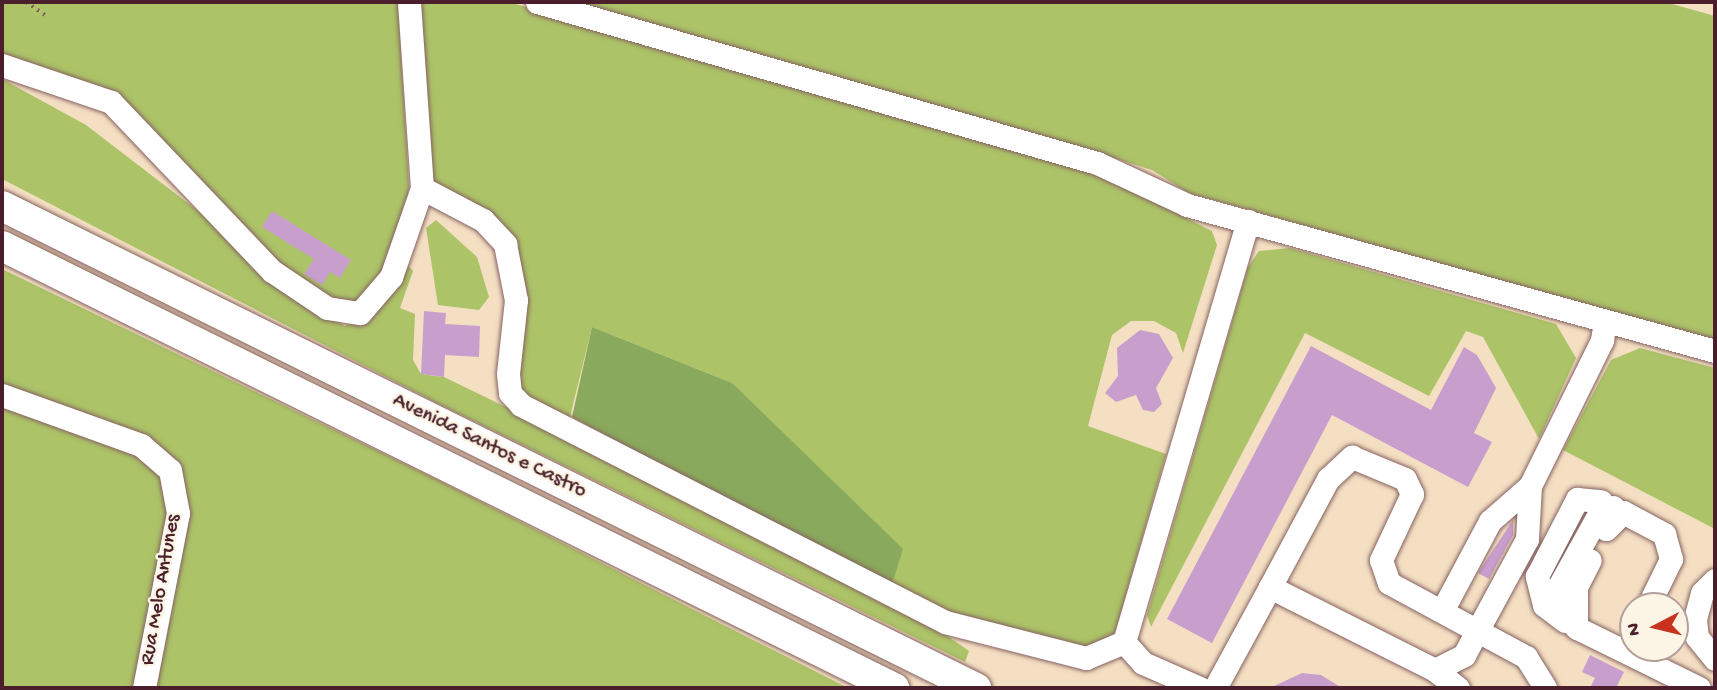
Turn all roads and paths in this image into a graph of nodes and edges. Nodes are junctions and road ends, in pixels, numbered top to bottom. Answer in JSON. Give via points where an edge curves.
{"nodes":[{"id":1,"x":26,"y":2,"type":"edge"},
{"id":2,"x":410,"y":2,"type":"edge"},
{"id":3,"x":537,"y":2,"type":"edge"},
{"id":4,"x":44,"y":15,"type":"dead end"},
{"id":5,"x":2,"y":65,"type":"edge"},
{"id":6,"x":422,"y":188,"type":"junction"},
{"id":7,"x":2,"y":206,"type":"edge"},
{"id":8,"x":1248,"y":221,"type":"junction"},
{"id":9,"x":2,"y":246,"type":"edge"},
{"id":10,"x":1605,"y":321,"type":"junction"},
{"id":11,"x":1715,"y":351,"type":"edge"},
{"id":12,"x":2,"y":396,"type":"edge"},
{"id":13,"x":1530,"y":486,"type":"junction"},
{"id":14,"x":1612,"y":507,"type":"junction"},
{"id":15,"x":1715,"y":580,"type":"edge"},
{"id":16,"x":1270,"y":587,"type":"junction"},
{"id":17,"x":1655,"y":592,"type":"edge"},
{"id":18,"x":1442,"y":611,"type":"junction"},
{"id":19,"x":1577,"y":628,"type":"junction"},
{"id":20,"x":1479,"y":630,"type":"junction"},
{"id":21,"x":1619,"y":640,"type":"edge"},
{"id":22,"x":1124,"y":642,"type":"junction"},
{"id":23,"x":1715,"y":659,"type":"edge"},
{"id":24,"x":1659,"y":662,"type":"edge"},
{"id":25,"x":1435,"y":670,"type":"junction"},
{"id":26,"x":144,"y":688,"type":"edge"},
{"id":27,"x":894,"y":688,"type":"edge"},
{"id":28,"x":976,"y":688,"type":"edge"},
{"id":29,"x":1200,"y":688,"type":"edge"},
{"id":30,"x":1216,"y":688,"type":"edge"},
{"id":31,"x":1458,"y":688,"type":"edge"},
{"id":32,"x":1544,"y":688,"type":"edge"},
{"id":33,"x":1699,"y":688,"type":"edge"}],
"edges":[{"from":1,"to":4,"type":"path"},
{"from":2,"to":6,"type":"street"},
{"from":3,"to":8,"type":"street","via":[[1097,163],[1187,205]]},
{"from":5,"to":6,"type":"street","via":[[111,102],[174,176],[272,271],[345,315],[372,306],[391,276]]},
{"from":6,"to":22,"type":"street","via":[[483,220],[505,244],[516,300],[508,373],[510,393],[521,405],[945,622],[1086,658]]},
{"from":7,"to":28,"type":"main road","name":"Avenida Santos e Castro"},
{"from":8,"to":10,"type":"street"},
{"from":8,"to":22,"type":"street"},
{"from":9,"to":27,"type":"main road","name":"Avenida Santos e Castro"},
{"from":10,"to":11,"type":"street"},
{"from":10,"to":13,"type":"street","via":[[1602,340]]},
{"from":12,"to":26,"type":"street","name":"Rua Melo Antunes","via":[[141,445],[170,470],[178,513]]},
{"from":13,"to":18,"type":"street","via":[[1490,521]]},
{"from":13,"to":20,"type":"street","via":[[1527,539]]},
{"from":14,"to":17,"type":"street","via":[[1664,534],[1671,559]]},
{"from":14,"to":19,"type":"street","via":[[1611,519],[1576,587],[1572,617]]},
{"from":14,"to":19,"type":"street","via":[[1588,503],[1547,582],[1556,616]]},
{"from":15,"to":23,"type":"street","via":[[1702,593],[1695,619],[1697,637]]},
{"from":16,"to":18,"type":"street","via":[[1328,479],[1352,457],[1405,479],[1412,494],[1381,560],[1383,573],[1389,583]]},
{"from":16,"to":25,"type":"street"},
{"from":16,"to":30,"type":"street"},
{"from":18,"to":20,"type":"street"},
{"from":19,"to":21,"type":"street"},
{"from":20,"to":25,"type":"street","via":[[1451,667]]},
{"from":20,"to":32,"type":"street","via":[[1526,657]]},
{"from":22,"to":29,"type":"street","via":[[1143,663]]},
{"from":24,"to":33,"type":"street"},
{"from":25,"to":31,"type":"street"}]}
